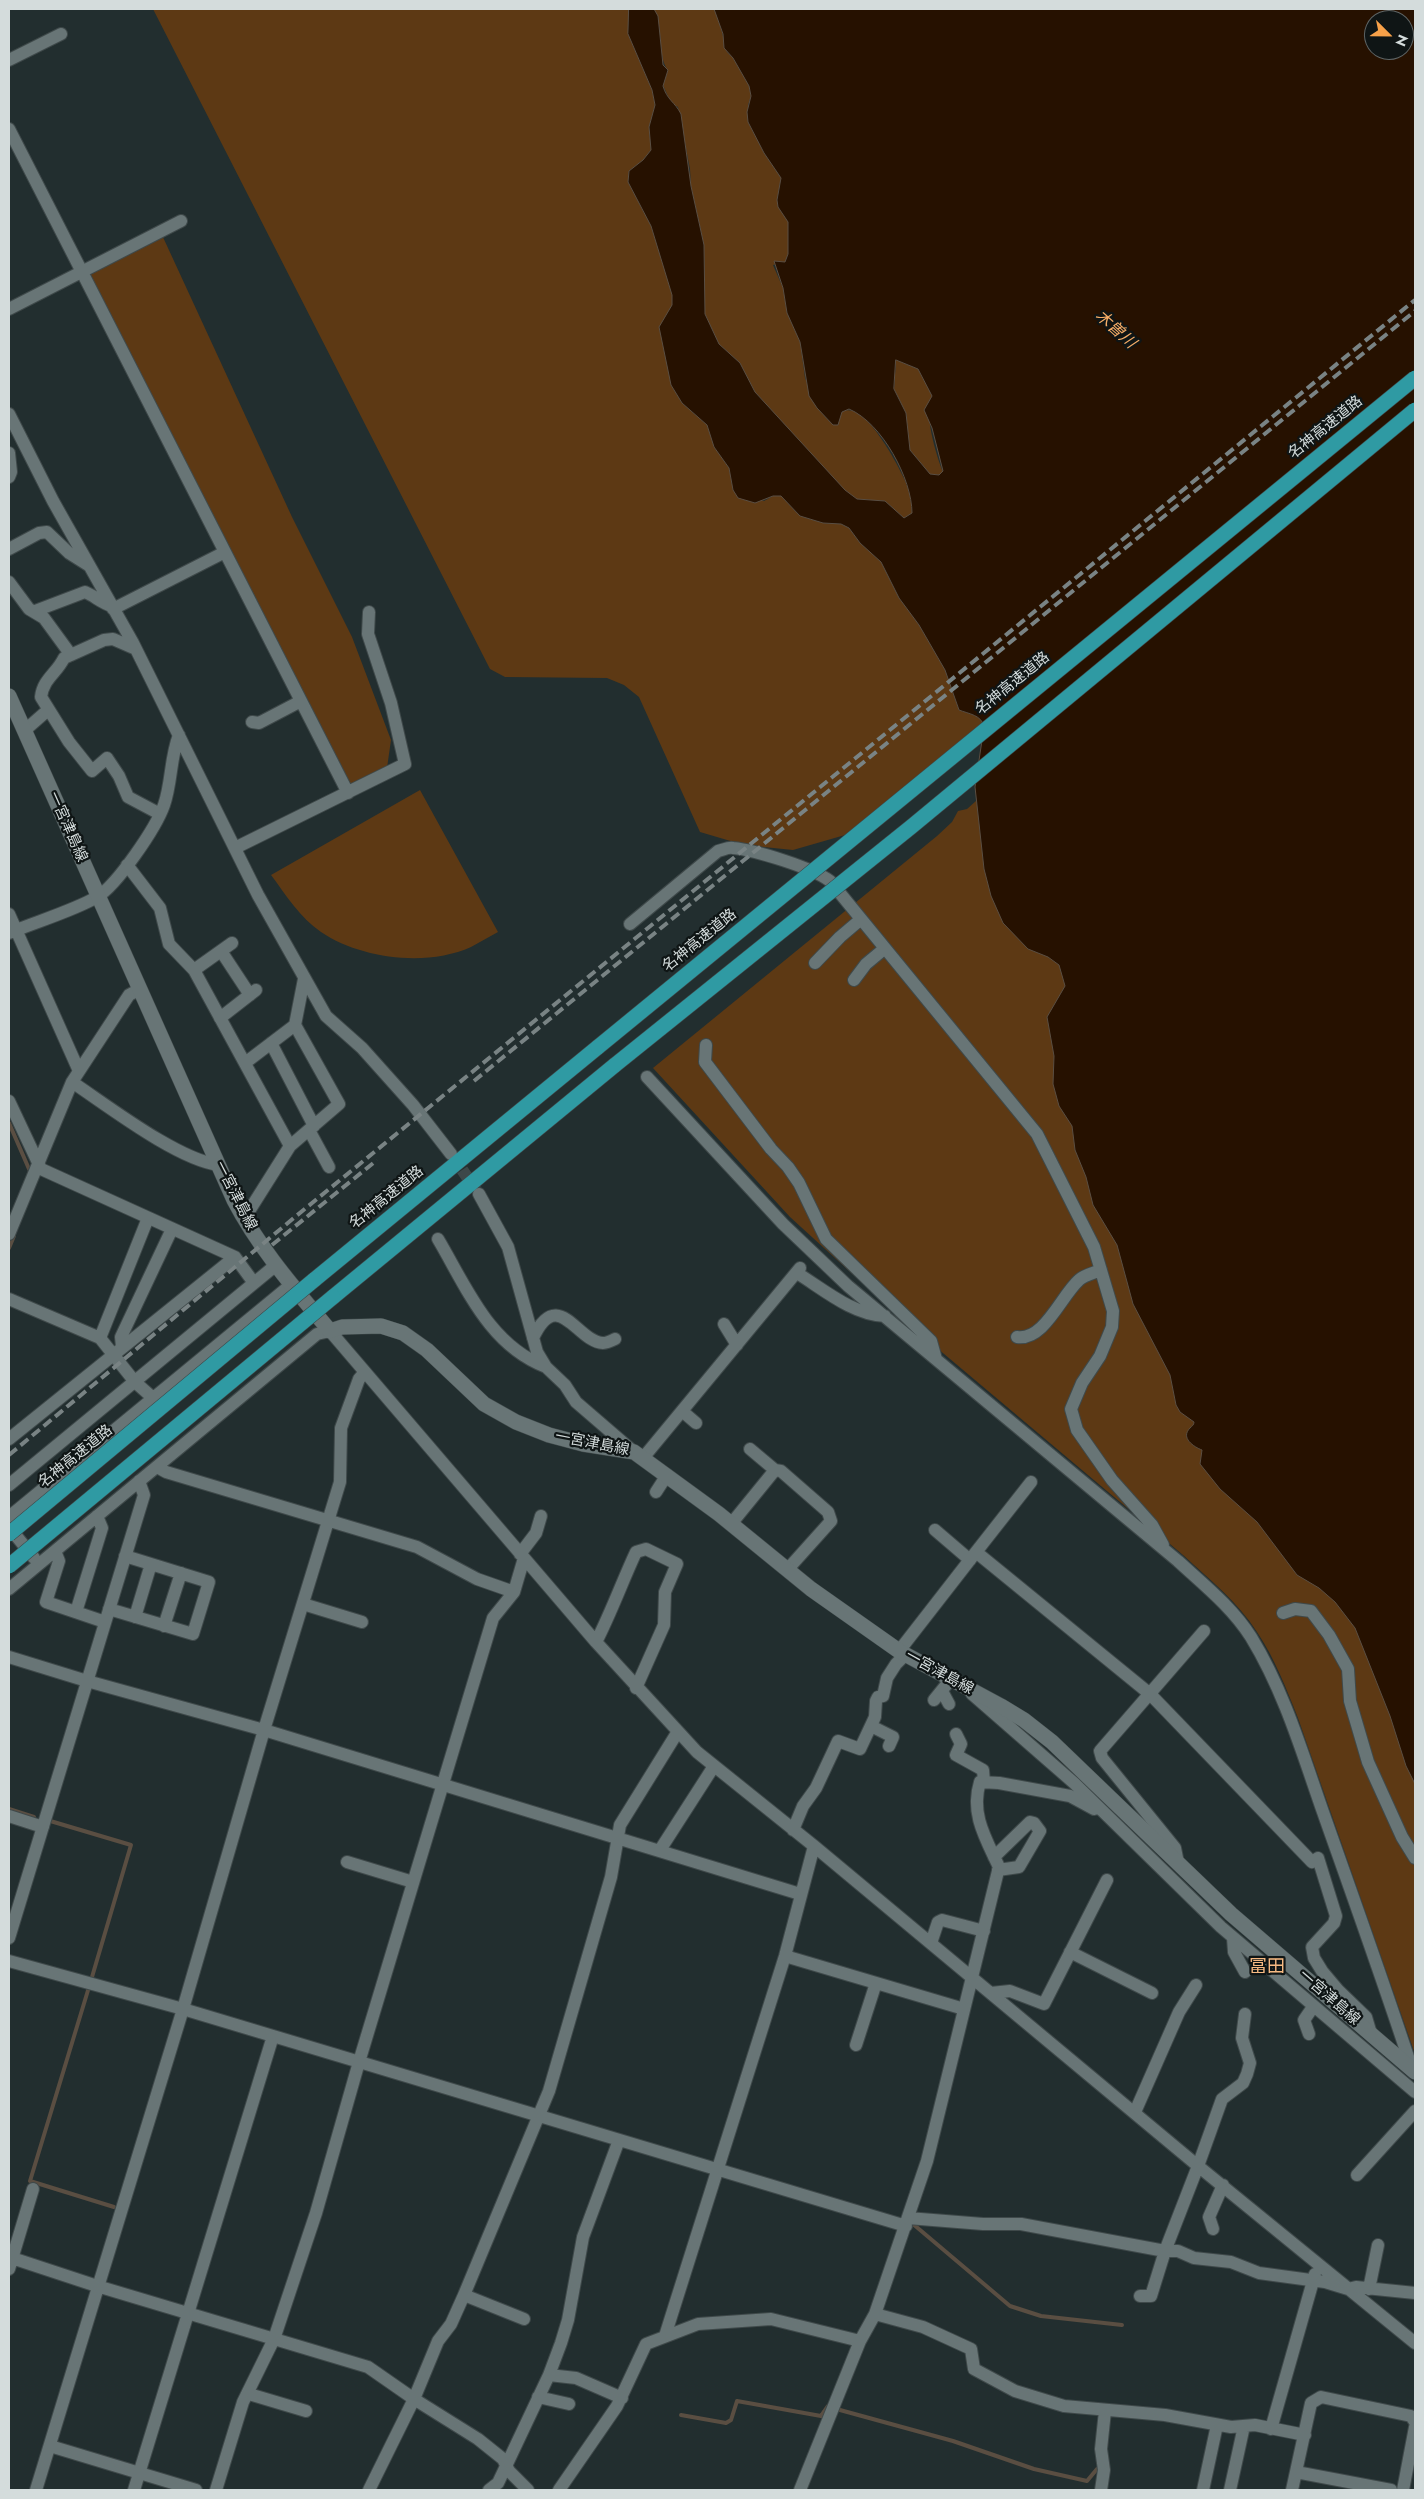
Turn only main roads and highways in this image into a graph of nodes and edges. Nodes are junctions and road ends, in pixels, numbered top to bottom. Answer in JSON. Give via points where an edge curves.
{"nodes":[{"id":1,"x":1415,"y":378,"type":"edge"},
{"id":2,"x":1415,"y":410,"type":"edge"},
{"id":3,"x":10,"y":704,"type":"edge"},
{"id":4,"x":9,"y":1534,"type":"edge"},
{"id":5,"x":9,"y":1566,"type":"edge"},
{"id":6,"x":1414,"y":2071,"type":"edge"}],
"edges":[{"from":1,"to":4,"type":"highway","name":"名神高速道路","bridge":true},
{"from":2,"to":5,"type":"highway","bridge":true},
{"from":3,"to":6,"type":"main road","name":"一宮津島線","via":[[244,1219],[276,1265],[330,1330],[381,1326],[403,1333],[427,1350],[484,1404],[516,1422],[549,1436],[639,1455],[811,1589],[903,1653],[942,1690],[964,1687],[1024,1720],[1052,1742],[1231,1914]]}]}
